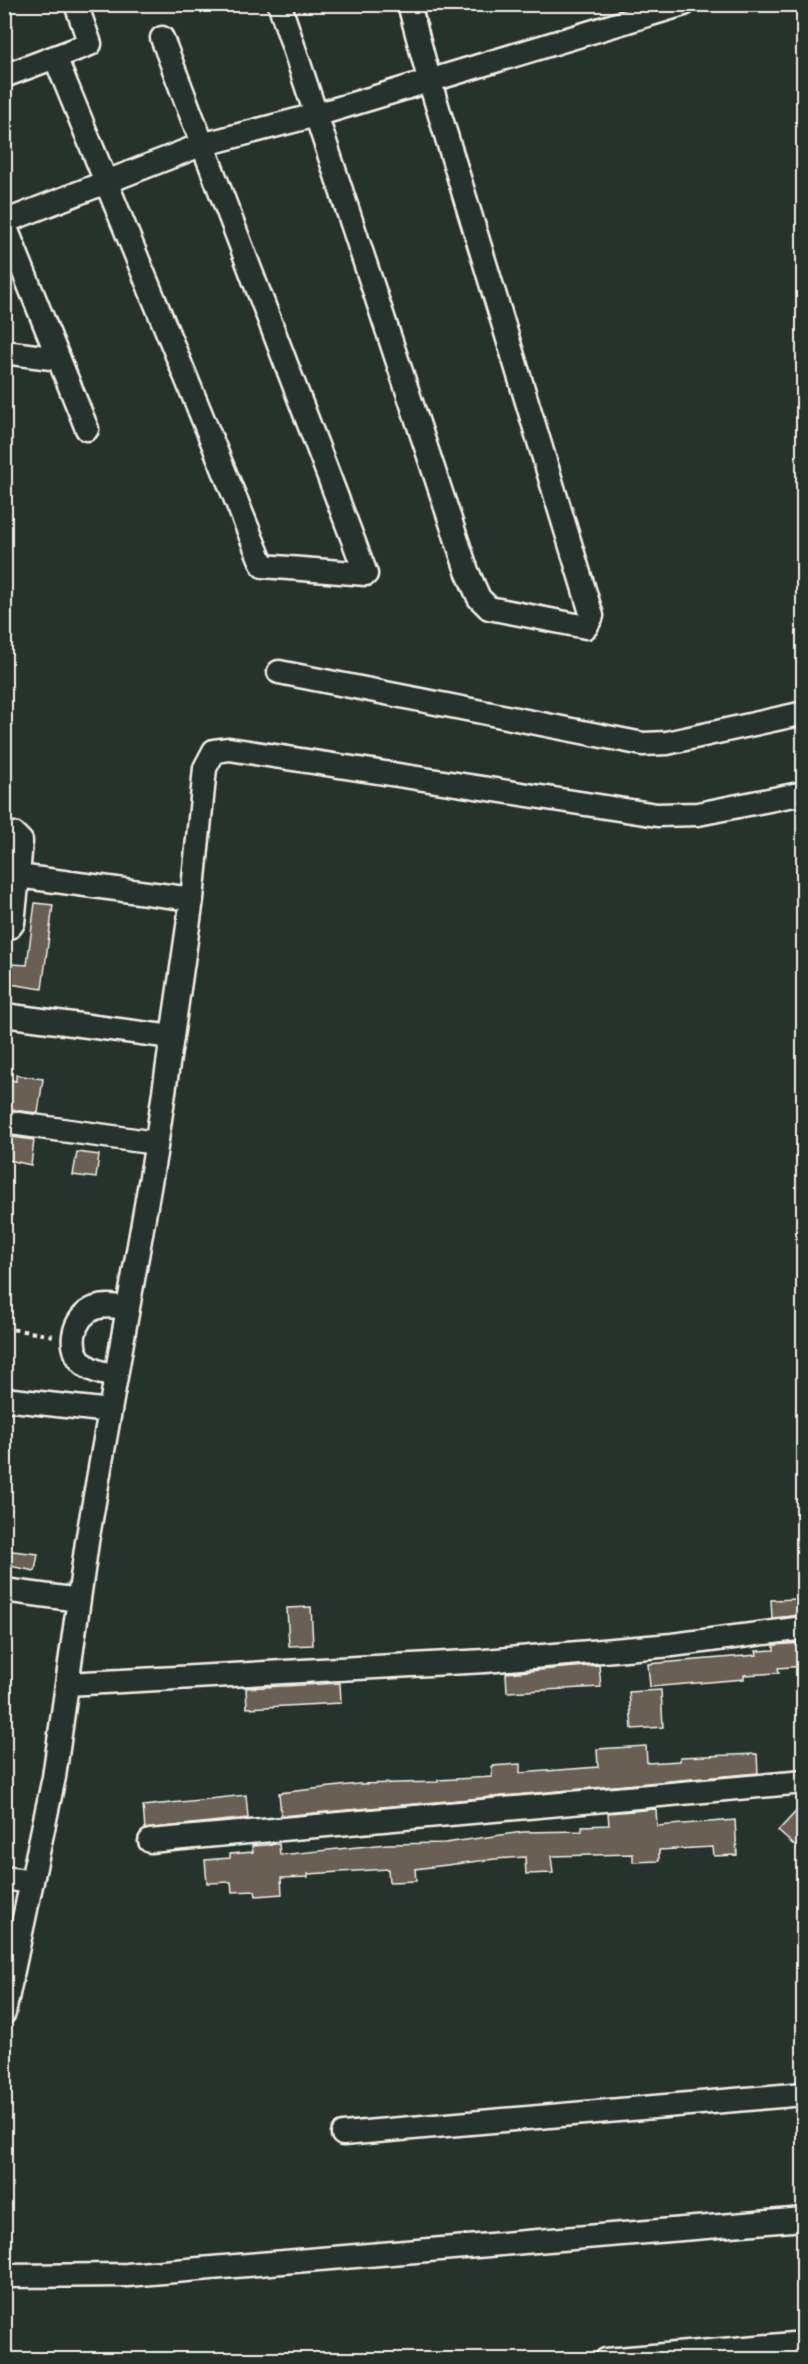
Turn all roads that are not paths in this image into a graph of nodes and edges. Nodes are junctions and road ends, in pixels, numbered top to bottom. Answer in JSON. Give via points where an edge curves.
{"nodes":[{"id":1,"x":76,"y":4,"type":"edge"},
{"id":2,"x":409,"y":4,"type":"edge"},
{"id":3,"x":684,"y":4,"type":"edge"},
{"id":4,"x":280,"y":6,"type":"dead end"},
{"id":5,"x":162,"y":38,"type":"dead end"},
{"id":6,"x":55,"y":57,"type":"junction"},
{"id":7,"x":4,"y":76,"type":"edge"},
{"id":8,"x":429,"y":79,"type":"junction"},
{"id":9,"x":316,"y":116,"type":"junction"},
{"id":10,"x":201,"y":145,"type":"junction"},
{"id":11,"x":105,"y":182,"type":"junction"},
{"id":12,"x":4,"y":222,"type":"edge"},
{"id":13,"x":4,"y":352,"type":"edge"},
{"id":14,"x":58,"y":359,"type":"junction"},
{"id":15,"x":87,"y":429,"type":"dead end"},
{"id":16,"x":279,"y":672,"type":"dead end"},
{"id":17,"x":804,"y":713,"type":"edge"},
{"id":18,"x":804,"y":793,"type":"edge"},
{"id":19,"x":4,"y":833,"type":"edge"},
{"id":20,"x":18,"y":876,"type":"junction"},
{"id":21,"x":192,"y":899,"type":"junction"},
{"id":22,"x":4,"y":928,"type":"edge"},
{"id":23,"x":4,"y":1015,"type":"edge"},
{"id":24,"x":172,"y":1038,"type":"junction"},
{"id":25,"x":4,"y":1122,"type":"edge"},
{"id":26,"x":156,"y":1143,"type":"junction"},
{"id":27,"x":128,"y":1308,"type":"junction"},
{"id":28,"x":116,"y":1376,"type":"junction"},
{"id":29,"x":4,"y":1399,"type":"edge"},
{"id":30,"x":110,"y":1411,"type":"junction"},
{"id":31,"x":4,"y":1590,"type":"edge"},
{"id":32,"x":79,"y":1600,"type":"junction"},
{"id":33,"x":804,"y":1628,"type":"edge"},
{"id":34,"x":67,"y":1684,"type":"junction"},
{"id":35,"x":804,"y":1782,"type":"edge"},
{"id":36,"x":150,"y":1841,"type":"dead end"},
{"id":37,"x":4,"y":1878,"type":"edge"},
{"id":38,"x":32,"y":1881,"type":"junction"},
{"id":39,"x":4,"y":2013,"type":"edge"},
{"id":40,"x":804,"y":2094,"type":"edge"},
{"id":41,"x":343,"y":2134,"type":"dead end"},
{"id":42,"x":804,"y":2219,"type":"edge"},
{"id":43,"x":4,"y":2276,"type":"edge"},
{"id":44,"x":804,"y":2343,"type":"edge"},
{"id":45,"x":606,"y":2360,"type":"edge"}],
"edges":[{"from":1,"to":6,"type":"street","via":[[90,44]]},
{"from":2,"to":8,"type":"street"},
{"from":3,"to":8,"type":"street"},
{"from":4,"to":9,"type":"street"},
{"from":5,"to":10,"type":"street"},
{"from":6,"to":7,"type":"street"},
{"from":6,"to":11,"type":"street"},
{"from":8,"to":9,"type":"street"},
{"from":8,"to":9,"type":"street","via":[[592,616],[586,627],[494,609],[479,598],[466,571]]},
{"from":9,"to":10,"type":"street"},
{"from":10,"to":11,"type":"street"},
{"from":10,"to":11,"type":"street","via":[[366,574],[263,566]]},
{"from":11,"to":12,"type":"street"},
{"from":12,"to":14,"type":"street"},
{"from":13,"to":14,"type":"street"},
{"from":14,"to":15,"type":"street"},
{"from":16,"to":17,"type":"street","via":[[643,744],[667,743]]},
{"from":18,"to":21,"type":"street","via":[[698,814],[657,815],[218,749],[210,756],[206,768]]},
{"from":19,"to":20,"type":"street","via":[[14,834],[21,841]]},
{"from":20,"to":21,"type":"street"},
{"from":20,"to":22,"type":"street","via":[[13,923]]},
{"from":21,"to":24,"type":"street"},
{"from":23,"to":24,"type":"street"},
{"from":24,"to":26,"type":"street"},
{"from":25,"to":26,"type":"street"},
{"from":26,"to":27,"type":"street"},
{"from":27,"to":28,"type":"street"},
{"from":27,"to":28,"type":"street","via":[[94,1308],[79,1320],[73,1339],[84,1364]]},
{"from":28,"to":30,"type":"street"},
{"from":29,"to":30,"type":"street"},
{"from":30,"to":32,"type":"street"},
{"from":31,"to":32,"type":"street"},
{"from":32,"to":34,"type":"street"},
{"from":33,"to":34,"type":"street","via":[[672,1645],[485,1661]]},
{"from":34,"to":38,"type":"street","via":[[54,1777]]},
{"from":35,"to":36,"type":"street"},
{"from":37,"to":38,"type":"street"},
{"from":38,"to":39,"type":"street"},
{"from":40,"to":41,"type":"street"},
{"from":42,"to":43,"type":"street","via":[[128,2275]]},
{"from":44,"to":45,"type":"street"}]}
